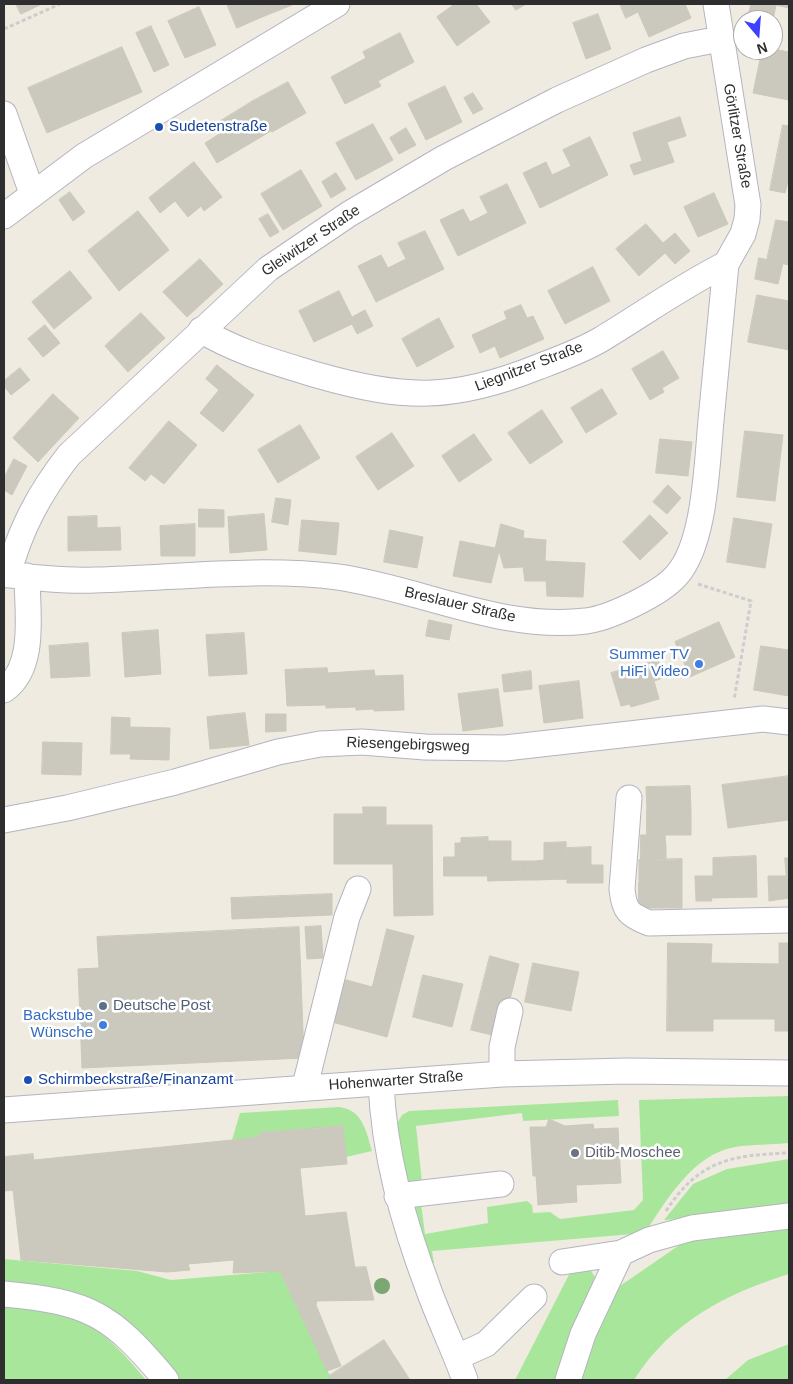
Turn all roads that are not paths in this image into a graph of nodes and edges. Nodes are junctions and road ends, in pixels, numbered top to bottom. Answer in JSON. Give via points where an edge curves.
{"nodes":[{"id":1,"x":337,"y":4,"type":"edge"},
{"id":2,"x":716,"y":4,"type":"edge"},
{"id":3,"x":720,"y":40,"type":"junction"},
{"id":4,"x":4,"y":114,"type":"edge"},
{"id":5,"x":32,"y":193,"type":"junction"},
{"id":6,"x":4,"y":216,"type":"edge"},
{"id":7,"x":726,"y":264,"type":"junction"},
{"id":8,"x":201,"y":330,"type":"junction"},
{"id":9,"x":13,"y":575,"type":"edge"},
{"id":10,"x":4,"y":690,"type":"edge"},
{"id":11,"x":789,"y":722,"type":"edge"},
{"id":12,"x":629,"y":798,"type":"dead end"},
{"id":13,"x":4,"y":820,"type":"edge"},
{"id":14,"x":358,"y":889,"type":"dead end"},
{"id":15,"x":789,"y":920,"type":"edge"},
{"id":16,"x":510,"y":1011,"type":"dead end"},
{"id":17,"x":789,"y":1073,"type":"edge"},
{"id":18,"x":502,"y":1074,"type":"junction"},
{"id":19,"x":381,"y":1083,"type":"junction"},
{"id":20,"x":305,"y":1086,"type":"junction"},
{"id":21,"x":4,"y":1110,"type":"edge"},
{"id":22,"x":501,"y":1184,"type":"dead end"},
{"id":23,"x":397,"y":1196,"type":"junction"},
{"id":24,"x":789,"y":1216,"type":"edge"},
{"id":25,"x":620,"y":1253,"type":"junction"},
{"id":26,"x":562,"y":1262,"type":"dead end"},
{"id":27,"x":4,"y":1294,"type":"edge"},
{"id":28,"x":534,"y":1297,"type":"dead end"},
{"id":29,"x":461,"y":1369,"type":"edge"},
{"id":30,"x":166,"y":1380,"type":"edge"},
{"id":31,"x":568,"y":1380,"type":"edge"}],
"edges":[{"from":1,"to":5,"type":"street","via":[[84,156]]},
{"from":2,"to":3,"type":"street","name":"Görlitzer Straße"},
{"from":3,"to":7,"type":"street","name":"Görlitzer Straße","via":[[748,204],[743,234]]},
{"from":3,"to":8,"type":"street","name":"Gleiwitzer Straße","via":[[684,46],[646,60],[509,123],[444,158],[349,214],[268,268]]},
{"from":4,"to":5,"type":"street"},
{"from":5,"to":6,"type":"street"},
{"from":7,"to":8,"type":"street","name":"Liegnitzer Straße","via":[[695,279],[599,340],[565,357],[492,384],[448,393],[386,392],[338,381],[268,360],[216,340]]},
{"from":7,"to":9,"type":"street","name":"Breslauer Straße","via":[[700,516],[688,557],[676,577],[610,615],[559,622],[504,617],[338,578],[290,574],[92,580]]},
{"from":8,"to":9,"type":"street","name":"Gleiwitzer Straße","via":[[69,455],[45,486],[27,520]]},
{"from":9,"to":10,"type":"street","name":"Gleiwitzer Straße","via":[[26,636],[20,673]]},
{"from":11,"to":13,"type":"street","name":"Riesengebirgsweg","via":[[763,719],[730,722],[505,748],[362,742],[320,744],[278,752],[76,806]]},
{"from":12,"to":15,"type":"street","via":[[622,889],[623,903],[632,916],[649,923]]},
{"from":14,"to":20,"type":"street","via":[[347,916]]},
{"from":16,"to":18,"type":"street","via":[[502,1047]]},
{"from":17,"to":18,"type":"street","name":"Hohenwarter Straße","via":[[627,1071]]},
{"from":18,"to":19,"type":"street","name":"Hohenwarter Straße"},
{"from":19,"to":20,"type":"street","name":"Hohenwarter Straße"},
{"from":19,"to":23,"type":"street","via":[[387,1146]]},
{"from":20,"to":21,"type":"street","name":"Hohenwarter Straße"},
{"from":22,"to":23,"type":"street"},
{"from":23,"to":29,"type":"street","via":[[428,1290]]},
{"from":24,"to":25,"type":"street","via":[[692,1228],[649,1240]]},
{"from":25,"to":26,"type":"street"},
{"from":25,"to":31,"type":"street","via":[[583,1334]]},
{"from":27,"to":30,"type":"street","via":[[47,1298],[79,1306],[105,1318],[133,1341]]},
{"from":28,"to":29,"type":"street"}]}
